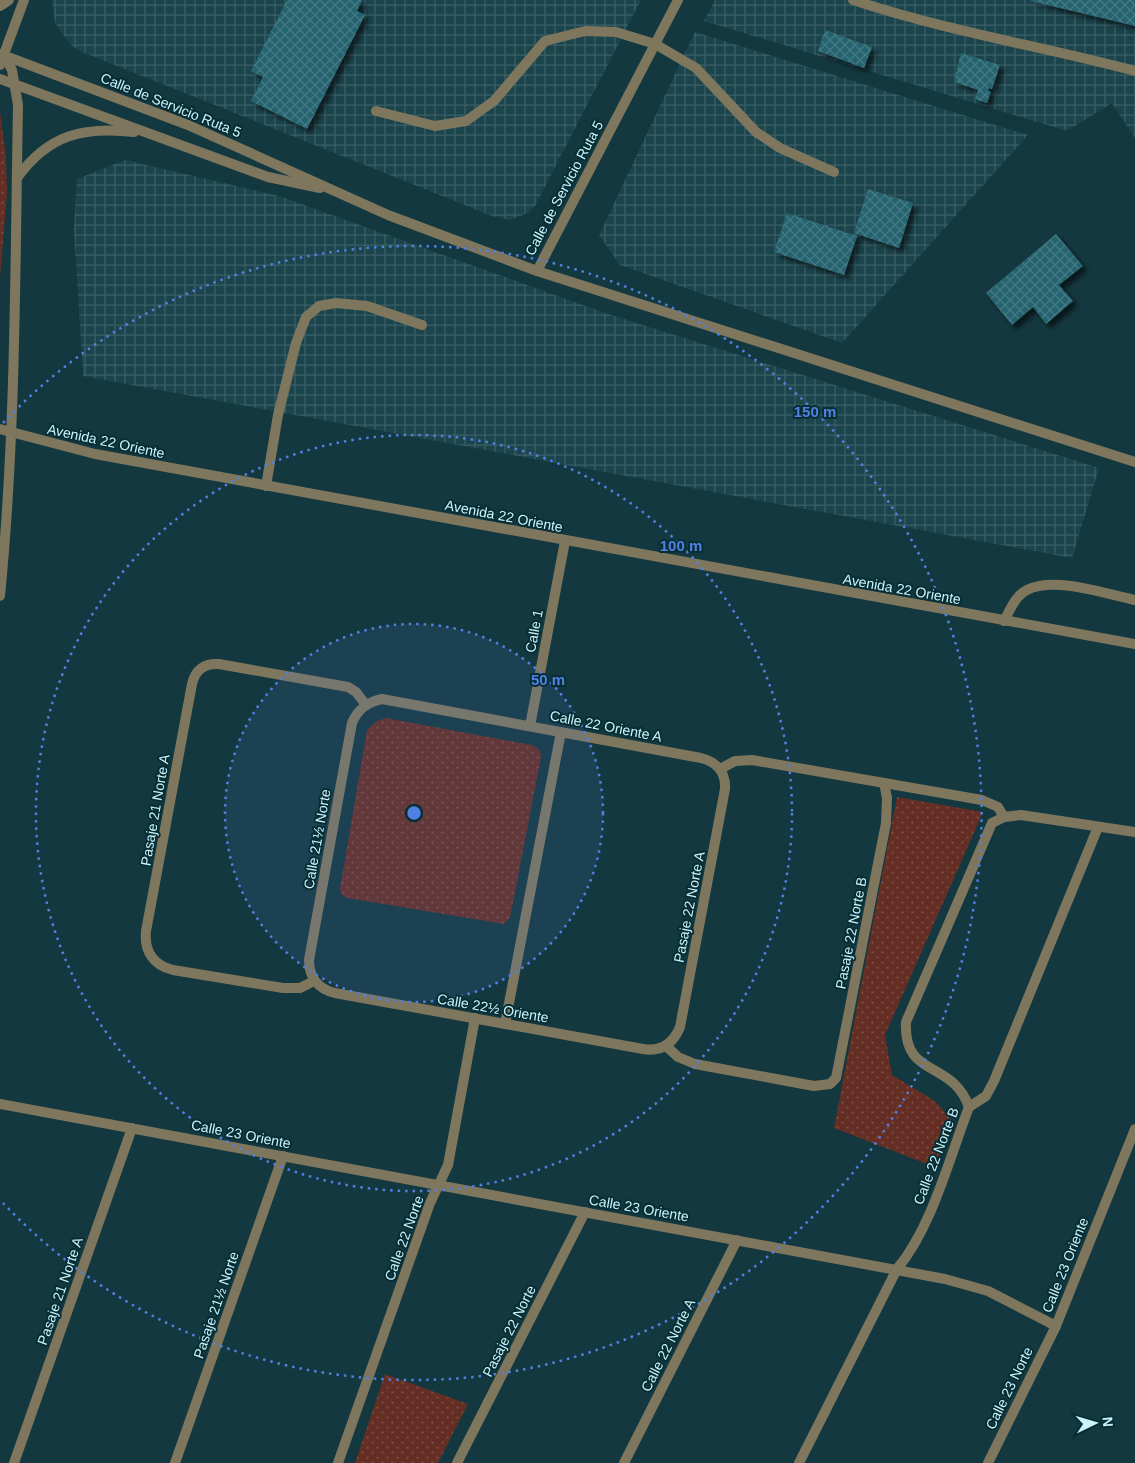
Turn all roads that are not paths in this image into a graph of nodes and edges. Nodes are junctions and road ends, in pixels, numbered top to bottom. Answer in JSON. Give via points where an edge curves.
{"nodes":[{"id":1,"x":9,"y":0,"type":"edge"},
{"id":2,"x":24,"y":0,"type":"edge"},
{"id":3,"x":678,"y":0,"type":"edge"},
{"id":4,"x":853,"y":0,"type":"edge"},
{"id":5,"x":0,"y":6,"type":"edge"},
{"id":6,"x":655,"y":44,"type":"junction"},
{"id":7,"x":2,"y":55,"type":"edge"},
{"id":8,"x":0,"y":65,"type":"edge"},
{"id":9,"x":1135,"y":71,"type":"edge"},
{"id":10,"x":0,"y":79,"type":"edge"},
{"id":11,"x":16,"y":85,"type":"junction"},
{"id":12,"x":376,"y":112,"type":"dead end"},
{"id":13,"x":148,"y":133,"type":"junction"},
{"id":14,"x":834,"y":172,"type":"dead end"},
{"id":15,"x":17,"y":178,"type":"junction"},
{"id":16,"x":328,"y":190,"type":"junction"},
{"id":17,"x":537,"y":271,"type":"junction"},
{"id":18,"x":422,"y":326,"type":"dead end"},
{"id":19,"x":0,"y":429,"type":"edge"},
{"id":20,"x":12,"y":433,"type":"junction"},
{"id":21,"x":1135,"y":462,"type":"edge"},
{"id":22,"x":266,"y":486,"type":"junction"},
{"id":23,"x":565,"y":542,"type":"junction"},
{"id":24,"x":0,"y":596,"type":"edge"},
{"id":25,"x":1135,"y":600,"type":"edge"},
{"id":26,"x":1004,"y":621,"type":"junction"},
{"id":27,"x":1135,"y":644,"type":"edge"},
{"id":28,"x":366,"y":705,"type":"junction"},
{"id":29,"x":530,"y":726,"type":"junction"},
{"id":30,"x":561,"y":732,"type":"junction"},
{"id":31,"x":720,"y":769,"type":"junction"},
{"id":32,"x":884,"y":783,"type":"junction"},
{"id":33,"x":1004,"y":817,"type":"junction"},
{"id":34,"x":1098,"y":827,"type":"junction"},
{"id":35,"x":1135,"y":832,"type":"edge"},
{"id":36,"x":314,"y":981,"type":"junction"},
{"id":37,"x":476,"y":1018,"type":"junction"},
{"id":38,"x":505,"y":1024,"type":"junction"},
{"id":39,"x":666,"y":1046,"type":"junction"},
{"id":40,"x":0,"y":1104,"type":"edge"},
{"id":41,"x":969,"y":1107,"type":"junction"},
{"id":42,"x":132,"y":1128,"type":"junction"},
{"id":43,"x":1135,"y":1129,"type":"edge"},
{"id":44,"x":283,"y":1156,"type":"junction"},
{"id":45,"x":439,"y":1185,"type":"junction"},
{"id":46,"x":585,"y":1212,"type":"junction"},
{"id":47,"x":737,"y":1240,"type":"junction"},
{"id":48,"x":897,"y":1269,"type":"junction"},
{"id":49,"x":1056,"y":1326,"type":"junction"},
{"id":50,"x":14,"y":1463,"type":"edge"},
{"id":51,"x":175,"y":1463,"type":"edge"},
{"id":52,"x":338,"y":1463,"type":"edge"},
{"id":53,"x":457,"y":1463,"type":"edge"},
{"id":54,"x":624,"y":1463,"type":"edge"},
{"id":55,"x":798,"y":1463,"type":"edge"},
{"id":56,"x":988,"y":1463,"type":"edge"}],
"edges":[{"from":1,"to":5,"type":"street"},
{"from":2,"to":7,"type":"street"},
{"from":3,"to":6,"type":"street","name":"Calle de Servicio Ruta 5"},
{"from":4,"to":9,"type":"street","via":[[945,28],[1064,52]]},
{"from":6,"to":12,"type":"street","via":[[616,32],[585,31],[545,41],[494,101],[466,121],[435,126]]},
{"from":6,"to":14,"type":"street","via":[[696,68],[756,132],[780,148]]},
{"from":6,"to":17,"type":"street","name":"Calle de Servicio Ruta 5"},
{"from":7,"to":8,"type":"street"},
{"from":7,"to":11,"type":"street"},
{"from":7,"to":16,"type":"street","name":"Calle de Servicio Ruta 5","via":[[188,125]]},
{"from":10,"to":11,"type":"street","name":"Calle de Servicio Ruta 5"},
{"from":11,"to":13,"type":"street","name":"Calle de Servicio Ruta 5"},
{"from":11,"to":15,"type":"street"},
{"from":13,"to":15,"type":"street","via":[[94,130],[68,136],[34,157]]},
{"from":13,"to":16,"type":"street","name":"Calle de Servicio Ruta 5","via":[[268,177]]},
{"from":15,"to":20,"type":"street"},
{"from":16,"to":17,"type":"street","name":"Calle de Servicio Ruta 5"},
{"from":17,"to":21,"type":"street"},
{"from":18,"to":22,"type":"street","via":[[367,306],[336,303],[319,306],[306,317],[278,415]]},
{"from":19,"to":20,"type":"street","name":"Avenida 22 Oriente"},
{"from":20,"to":22,"type":"street","name":"Avenida 22 Oriente","via":[[94,454]]},
{"from":20,"to":24,"type":"street"},
{"from":22,"to":23,"type":"street","name":"Avenida 22 Oriente"},
{"from":23,"to":26,"type":"street","name":"Avenida 22 Oriente"},
{"from":23,"to":29,"type":"street","name":"Calle 1"},
{"from":25,"to":26,"type":"street","via":[[1050,583],[1026,590],[1014,601]]},
{"from":26,"to":27,"type":"street","name":"Avenida 22 Oriente"},
{"from":28,"to":29,"type":"street","name":"Calle 22 Oriente A","via":[[391,700]]},
{"from":28,"to":36,"type":"street","name":"Calle 21½ Norte","via":[[352,723],[309,960]]},
{"from":28,"to":36,"type":"street","name":"Pasaje 21 Norte A","via":[[348,687],[219,664],[200,669],[192,684],[146,930],[145,940],[151,957],[165,968],[284,988],[300,988]]},
{"from":29,"to":30,"type":"street","name":"Calle 22 Oriente A"},
{"from":30,"to":31,"type":"street","name":"Calle 22 Oriente A","via":[[701,758]]},
{"from":30,"to":38,"type":"street"},
{"from":31,"to":32,"type":"street","via":[[735,761],[752,760]]},
{"from":31,"to":39,"type":"street","name":"Pasaje 22 Norte A","via":[[725,789],[682,1018],[677,1035]]},
{"from":32,"to":33,"type":"street","via":[[982,800],[998,807]]},
{"from":32,"to":39,"type":"street","name":"Pasaje 22 Norte B","via":[[886,823],[836,1078],[822,1087],[695,1064],[678,1057]]},
{"from":33,"to":34,"type":"street","via":[[1021,815]]},
{"from":33,"to":41,"type":"street","via":[[992,823],[906,1022],[905,1040],[913,1058],[949,1078],[964,1093]]},
{"from":34,"to":35,"type":"street"},
{"from":34,"to":41,"type":"street","name":"Calle 22 Norte B","via":[[994,1081],[986,1096]]},
{"from":36,"to":37,"type":"street","name":"Calle 22½ Oriente","via":[[327,991]]},
{"from":37,"to":38,"type":"street","name":"Calle 22½ Oriente"},
{"from":37,"to":45,"type":"street","name":"Calle 22 Norte","via":[[448,1165]]},
{"from":38,"to":39,"type":"street","name":"Calle 22½ Oriente","via":[[643,1049]]},
{"from":40,"to":42,"type":"street","name":"Calle 23 Oriente"},
{"from":41,"to":48,"type":"street","name":"Calle 22 Norte B","via":[[923,1228],[912,1252]]},
{"from":42,"to":44,"type":"street","name":"Calle 23 Oriente"},
{"from":42,"to":50,"type":"street","name":"Pasaje 21 Norte A"},
{"from":43,"to":49,"type":"street","name":"Calle 23 Oriente"},
{"from":44,"to":45,"type":"street","name":"Calle 23 Oriente"},
{"from":44,"to":51,"type":"street","name":"Pasaje 21½ Norte"},
{"from":45,"to":46,"type":"street","name":"Calle 23 Oriente"},
{"from":45,"to":52,"type":"street","name":"Calle 22 Norte"},
{"from":46,"to":47,"type":"street","name":"Calle 23 Oriente"},
{"from":46,"to":53,"type":"street","name":"Pasaje 22 Norte"},
{"from":47,"to":48,"type":"street","name":"Calle 23 Oriente"},
{"from":47,"to":54,"type":"street","name":"Calle 22 Norte A"},
{"from":48,"to":49,"type":"street","name":"Calle 23 Oriente","via":[[988,1291]]},
{"from":48,"to":55,"type":"street","name":"Calle 22 Norte B"},
{"from":49,"to":56,"type":"street","name":"Calle 23 Norte"}]}
